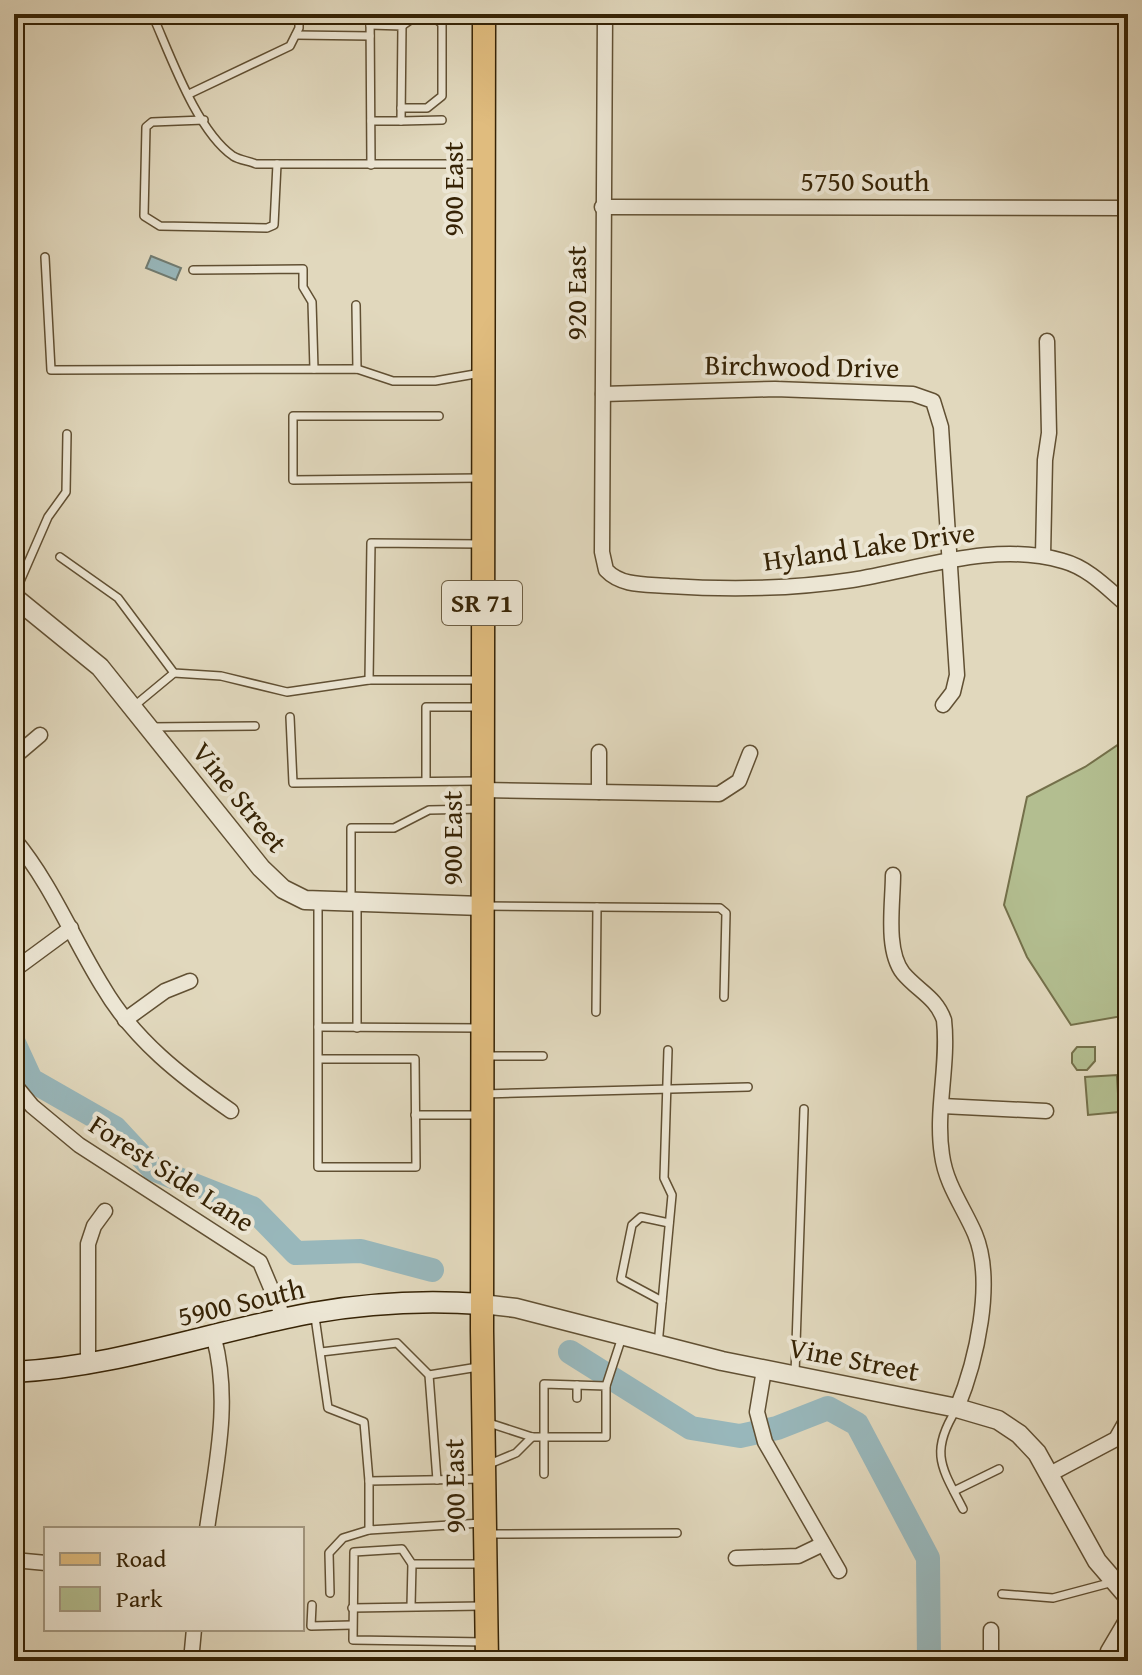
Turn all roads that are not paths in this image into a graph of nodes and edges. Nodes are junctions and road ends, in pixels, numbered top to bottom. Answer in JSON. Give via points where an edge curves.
{"nodes":[{"id":1,"x":152,"y":14,"type":"edge"},
{"id":2,"x":299,"y":14,"type":"edge"},
{"id":3,"x":370,"y":14,"type":"edge"},
{"id":4,"x":419,"y":14,"type":"edge"},
{"id":5,"x":430,"y":14,"type":"edge"},
{"id":6,"x":484,"y":14,"type":"edge"},
{"id":7,"x":605,"y":14,"type":"edge"},
{"id":8,"x":370,"y":25,"type":"junction"},
{"id":9,"x":402,"y":26,"type":"junction"},
{"id":10,"x":296,"y":35,"type":"junction"},
{"id":11,"x":370,"y":36,"type":"junction"},
{"id":12,"x":189,"y":94,"type":"junction"},
{"id":13,"x":401,"y":108,"type":"junction"},
{"id":14,"x":204,"y":120,"type":"junction"},
{"id":15,"x":442,"y":120,"type":"dead end"},
{"id":16,"x":371,"y":121,"type":"junction"},
{"id":17,"x":401,"y":121,"type":"junction"},
{"id":18,"x":277,"y":164,"type":"junction"},
{"id":19,"x":483,"y":164,"type":"junction"},
{"id":20,"x":371,"y":165,"type":"junction"},
{"id":21,"x":602,"y":207,"type":"junction"},
{"id":22,"x":1128,"y":208,"type":"edge"},
{"id":23,"x":45,"y":257,"type":"dead end"},
{"id":24,"x":193,"y":270,"type":"dead end"},
{"id":25,"x":356,"y":305,"type":"dead end"},
{"id":26,"x":1047,"y":341,"type":"dead end"},
{"id":27,"x":314,"y":369,"type":"junction"},
{"id":28,"x":357,"y":369,"type":"junction"},
{"id":29,"x":482,"y":373,"type":"junction"},
{"id":30,"x":603,"y":394,"type":"junction"},
{"id":31,"x":439,"y":416,"type":"dead end"},
{"id":32,"x":67,"y":434,"type":"dead end"},
{"id":33,"x":482,"y":478,"type":"junction"},
{"id":34,"x":482,"y":544,"type":"junction"},
{"id":35,"x":1043,"y":556,"type":"junction"},
{"id":36,"x":60,"y":557,"type":"dead end"},
{"id":37,"x":950,"y":561,"type":"junction"},
{"id":38,"x":606,"y":570,"type":"joint"},
{"id":39,"x":14,"y":596,"type":"edge"},
{"id":40,"x":1128,"y":606,"type":"edge"},
{"id":41,"x":174,"y":673,"type":"junction"},
{"id":42,"x":369,"y":680,"type":"junction"},
{"id":43,"x":482,"y":680,"type":"junction"},
{"id":44,"x":943,"y":705,"type":"dead end"},
{"id":45,"x":133,"y":707,"type":"junction"},
{"id":46,"x":482,"y":707,"type":"junction"},
{"id":47,"x":290,"y":717,"type":"dead end"},
{"id":48,"x":255,"y":726,"type":"dead end"},
{"id":49,"x":148,"y":727,"type":"junction"},
{"id":50,"x":40,"y":735,"type":"dead end"},
{"id":51,"x":599,"y":752,"type":"dead end"},
{"id":52,"x":750,"y":753,"type":"dead end"},
{"id":53,"x":14,"y":757,"type":"edge"},
{"id":54,"x":426,"y":781,"type":"junction"},
{"id":55,"x":599,"y":792,"type":"junction"},
{"id":56,"x":482,"y":794,"type":"junction"},
{"id":57,"x":14,"y":839,"type":"edge"},
{"id":58,"x":893,"y":875,"type":"dead end"},
{"id":59,"x":318,"y":902,"type":"junction"},
{"id":60,"x":354,"y":903,"type":"junction"},
{"id":61,"x":482,"y":906,"type":"junction"},
{"id":62,"x":597,"y":907,"type":"junction"},
{"id":63,"x":71,"y":928,"type":"junction"},
{"id":64,"x":14,"y":970,"type":"edge"},
{"id":65,"x":190,"y":981,"type":"dead end"},
{"id":66,"x":724,"y":997,"type":"dead end"},
{"id":67,"x":596,"y":1012,"type":"dead end"},
{"id":68,"x":125,"y":1020,"type":"junction"},
{"id":69,"x":318,"y":1027,"type":"junction"},
{"id":70,"x":357,"y":1028,"type":"junction"},
{"id":71,"x":482,"y":1028,"type":"junction"},
{"id":72,"x":668,"y":1050,"type":"dead end"},
{"id":73,"x":482,"y":1056,"type":"junction"},
{"id":74,"x":543,"y":1056,"type":"dead end"},
{"id":75,"x":318,"y":1059,"type":"junction"},
{"id":76,"x":14,"y":1084,"type":"edge"},
{"id":77,"x":748,"y":1087,"type":"dead end"},
{"id":78,"x":669,"y":1090,"type":"junction"},
{"id":79,"x":482,"y":1105,"type":"junction"},
{"id":80,"x":942,"y":1106,"type":"junction"},
{"id":81,"x":804,"y":1109,"type":"dead end"},
{"id":82,"x":231,"y":1111,"type":"dead end"},
{"id":83,"x":1046,"y":1111,"type":"dead end"},
{"id":84,"x":415,"y":1115,"type":"junction"},
{"id":85,"x":105,"y":1211,"type":"dead end"},
{"id":86,"x":669,"y":1223,"type":"junction"},
{"id":87,"x":662,"y":1301,"type":"junction"},
{"id":88,"x":482,"y":1304,"type":"junction"},
{"id":89,"x":315,"y":1313,"type":"junction"},
{"id":90,"x":284,"y":1319,"type":"junction"},
{"id":91,"x":623,"y":1335,"type":"junction"},
{"id":92,"x":214,"y":1338,"type":"junction"},
{"id":93,"x":658,"y":1345,"type":"junction"},
{"id":94,"x":321,"y":1352,"type":"junction"},
{"id":95,"x":88,"y":1366,"type":"junction"},
{"id":96,"x":482,"y":1366,"type":"junction"},
{"id":97,"x":764,"y":1370,"type":"junction"},
{"id":98,"x":14,"y":1372,"type":"edge"},
{"id":99,"x":429,"y":1375,"type":"junction"},
{"id":100,"x":795,"y":1376,"type":"junction"},
{"id":101,"x":577,"y":1385,"type":"junction"},
{"id":102,"x":607,"y":1385,"type":"junction"},
{"id":103,"x":577,"y":1398,"type":"dead end"},
{"id":104,"x":957,"y":1408,"type":"junction"},
{"id":105,"x":1128,"y":1418,"type":"edge"},
{"id":106,"x":483,"y":1422,"type":"junction"},
{"id":107,"x":532,"y":1437,"type":"junction"},
{"id":108,"x":544,"y":1437,"type":"junction"},
{"id":109,"x":999,"y":1469,"type":"dead end"},
{"id":110,"x":484,"y":1473,"type":"junction"},
{"id":111,"x":544,"y":1474,"type":"dead end"},
{"id":112,"x":1050,"y":1474,"type":"junction"},
{"id":113,"x":437,"y":1480,"type":"junction"},
{"id":114,"x":369,"y":1481,"type":"junction"},
{"id":115,"x":954,"y":1491,"type":"junction"},
{"id":116,"x":963,"y":1509,"type":"dead end"},
{"id":117,"x":207,"y":1527,"type":"edge"},
{"id":118,"x":485,"y":1528,"type":"junction"},
{"id":119,"x":369,"y":1530,"type":"junction"},
{"id":120,"x":677,"y":1533,"type":"dead end"},
{"id":121,"x":823,"y":1544,"type":"junction"},
{"id":122,"x":736,"y":1558,"type":"dead end"},
{"id":123,"x":14,"y":1560,"type":"edge"},
{"id":124,"x":44,"y":1563,"type":"edge"},
{"id":125,"x":412,"y":1564,"type":"junction"},
{"id":126,"x":485,"y":1564,"type":"junction"},
{"id":127,"x":839,"y":1571,"type":"dead end"},
{"id":128,"x":1113,"y":1582,"type":"junction"},
{"id":129,"x":330,"y":1593,"type":"dead end"},
{"id":130,"x":1002,"y":1594,"type":"dead end"},
{"id":131,"x":1128,"y":1597,"type":"edge"},
{"id":132,"x":312,"y":1605,"type":"dead end"},
{"id":133,"x":411,"y":1606,"type":"junction"},
{"id":134,"x":486,"y":1606,"type":"junction"},
{"id":135,"x":352,"y":1608,"type":"junction"},
{"id":136,"x":1128,"y":1617,"type":"edge"},
{"id":137,"x":352,"y":1625,"type":"junction"},
{"id":138,"x":991,"y":1630,"type":"dead end"},
{"id":139,"x":194,"y":1631,"type":"edge"},
{"id":140,"x":487,"y":1652,"type":"edge"},
{"id":141,"x":191,"y":1661,"type":"edge"},
{"id":142,"x":991,"y":1661,"type":"edge"},
{"id":143,"x":1106,"y":1661,"type":"edge"}],
"edges":[{"from":1,"to":12,"type":"lane"},
{"from":2,"to":10,"type":"lane"},
{"from":3,"to":8,"type":"lane"},
{"from":4,"to":9,"type":"lane"},
{"from":5,"to":13,"type":"lane","via":[[442,24],[442,96],[427,108]]},
{"from":6,"to":19,"type":"main road","name":"900 East","number":"SR 71"},
{"from":7,"to":21,"type":"street","name":"920 East"},
{"from":8,"to":9,"type":"lane"},
{"from":8,"to":11,"type":"lane"},
{"from":9,"to":13,"type":"lane"},
{"from":10,"to":11,"type":"lane"},
{"from":10,"to":12,"type":"lane","via":[[290,46]]},
{"from":11,"to":16,"type":"lane"},
{"from":12,"to":14,"type":"lane"},
{"from":13,"to":17,"type":"lane"},
{"from":14,"to":18,"type":"lane","via":[[234,157]]},
{"from":14,"to":18,"type":"lane","via":[[152,122],[146,127],[144,216],[160,226],[267,228],[277,219]]},
{"from":15,"to":17,"type":"lane"},
{"from":16,"to":17,"type":"lane"},
{"from":16,"to":20,"type":"lane"},
{"from":18,"to":20,"type":"lane"},
{"from":19,"to":20,"type":"lane"},
{"from":19,"to":29,"type":"main road","name":"900 East","number":"SR 71"},
{"from":21,"to":22,"type":"street","name":"5750 South"},
{"from":21,"to":30,"type":"street","name":"920 East"},
{"from":23,"to":27,"type":"lane","via":[[51,370]]},
{"from":24,"to":27,"type":"lane","via":[[303,269],[303,287],[312,302]]},
{"from":25,"to":28,"type":"lane"},
{"from":26,"to":35,"type":"street"},
{"from":27,"to":28,"type":"lane"},
{"from":28,"to":29,"type":"lane","via":[[393,381]]},
{"from":29,"to":33,"type":"main road","name":"900 East","number":"SR 71"},
{"from":30,"to":37,"type":"street","name":"Birchwood Drive","via":[[775,389],[928,398],[939,411]]},
{"from":30,"to":38,"type":"street","name":"920 East"},
{"from":31,"to":33,"type":"lane","via":[[293,416],[293,480]]},
{"from":32,"to":39,"type":"lane","via":[[66,492],[48,517]]},
{"from":33,"to":34,"type":"main road","name":"900 East","number":"SR 71"},
{"from":34,"to":42,"type":"lane","via":[[371,543]]},
{"from":34,"to":43,"type":"main road","name":"900 East","number":"SR 71"},
{"from":35,"to":37,"type":"street","name":"Hyland Lake Drive"},
{"from":35,"to":40,"type":"street","name":"Hyland Lake Drive","via":[[1083,569]]},
{"from":36,"to":41,"type":"lane","via":[[118,598]]},
{"from":37,"to":38,"type":"street","name":"Hyland Lake Drive","via":[[777,588],[623,582]]},
{"from":37,"to":44,"type":"street","name":"Birchwood Drive","via":[[957,675]]},
{"from":39,"to":45,"type":"street","name":"Vine Street","via":[[89,656]]},
{"from":41,"to":42,"type":"lane","via":[[221,676],[287,692]]},
{"from":41,"to":45,"type":"lane"},
{"from":42,"to":43,"type":"lane"},
{"from":43,"to":46,"type":"main road","name":"900 East","number":"SR 71"},
{"from":45,"to":49,"type":"street","name":"Vine Street"},
{"from":46,"to":54,"type":"lane","via":[[426,707]]},
{"from":46,"to":56,"type":"main road","name":"900 East","number":"SR 71"},
{"from":47,"to":54,"type":"lane","via":[[293,783]]},
{"from":48,"to":49,"type":"lane"},
{"from":49,"to":59,"type":"street","name":"Vine Street","via":[[271,879],[294,895]]},
{"from":50,"to":53,"type":"street"},
{"from":51,"to":55,"type":"street"},
{"from":52,"to":55,"type":"street","via":[[739,781],[719,794]]},
{"from":54,"to":56,"type":"lane"},
{"from":55,"to":56,"type":"street"},
{"from":56,"to":60,"type":"lane","via":[[429,810],[394,828],[351,828]]},
{"from":56,"to":61,"type":"main road","name":"900 East","number":"SR 71"},
{"from":57,"to":63,"type":"street","via":[[37,867]]},
{"from":58,"to":80,"type":"street","via":[[896,961],[936,1002],[944,1020]]},
{"from":59,"to":60,"type":"street","name":"Vine Street"},
{"from":59,"to":69,"type":"lane"},
{"from":60,"to":61,"type":"street","name":"Vine Street"},
{"from":60,"to":70,"type":"lane"},
{"from":61,"to":62,"type":"lane"},
{"from":61,"to":71,"type":"main road","name":"900 East","number":"SR 71"},
{"from":62,"to":66,"type":"lane","via":[[720,908],[726,913]]},
{"from":62,"to":67,"type":"lane"},
{"from":63,"to":64,"type":"street"},
{"from":63,"to":68,"type":"street"},
{"from":65,"to":68,"type":"street","via":[[165,991]]},
{"from":68,"to":82,"type":"street","via":[[173,1068]]},
{"from":69,"to":70,"type":"lane"},
{"from":69,"to":75,"type":"lane"},
{"from":70,"to":71,"type":"lane"},
{"from":71,"to":73,"type":"main road","name":"900 East","number":"SR 71"},
{"from":72,"to":78,"type":"lane"},
{"from":73,"to":74,"type":"lane"},
{"from":73,"to":79,"type":"main road","name":"900 East","number":"SR 71"},
{"from":75,"to":84,"type":"lane","via":[[415,1059]]},
{"from":75,"to":84,"type":"lane","via":[[318,1167],[416,1167]]},
{"from":76,"to":90,"type":"street","name":"Forest Side Lane","via":[[79,1145],[260,1262]]},
{"from":77,"to":78,"type":"lane"},
{"from":78,"to":79,"type":"lane","via":[[545,1094]]},
{"from":78,"to":86,"type":"lane","via":[[664,1178],[672,1195]]},
{"from":79,"to":84,"type":"lane"},
{"from":79,"to":88,"type":"main road","name":"900 East","number":"SR 71"},
{"from":80,"to":83,"type":"street"},
{"from":80,"to":104,"type":"street","via":[[943,1162],[978,1243],[984,1278],[967,1385]]},
{"from":81,"to":100,"type":"lane"},
{"from":85,"to":95,"type":"street","via":[[88,1244]]},
{"from":86,"to":87,"type":"lane"},
{"from":86,"to":87,"type":"lane","via":[[641,1217],[632,1225],[621,1279]]},
{"from":87,"to":93,"type":"lane"},
{"from":88,"to":89,"type":"main road","name":"5900 South","via":[[389,1304]]},
{"from":88,"to":91,"type":"street","name":"Vine Street"},
{"from":88,"to":96,"type":"main road","name":"900 East","number":"SR 71"},
{"from":89,"to":90,"type":"main road","name":"5900 South"},
{"from":89,"to":94,"type":"lane"},
{"from":90,"to":92,"type":"main road","name":"5900 South"},
{"from":91,"to":93,"type":"street","name":"Vine Street"},
{"from":91,"to":102,"type":"lane"},
{"from":92,"to":95,"type":"main road","name":"5900 South"},
{"from":92,"to":117,"type":"street","via":[[224,1403]]},
{"from":93,"to":97,"type":"street","name":"Vine Street"},
{"from":94,"to":99,"type":"lane","via":[[397,1343]]},
{"from":94,"to":114,"type":"lane","via":[[328,1408],[364,1422]]},
{"from":95,"to":98,"type":"main road","name":"5900 South"},
{"from":96,"to":99,"type":"lane"},
{"from":96,"to":106,"type":"main road","name":"900 East","number":"SR 71"},
{"from":97,"to":100,"type":"street","name":"Vine Street"},
{"from":97,"to":121,"type":"street","via":[[758,1419],[765,1442]]},
{"from":99,"to":113,"type":"lane"},
{"from":100,"to":104,"type":"street","name":"Vine Street"},
{"from":101,"to":102,"type":"lane"},
{"from":101,"to":103,"type":"lane"},
{"from":101,"to":108,"type":"lane","via":[[544,1384]]},
{"from":102,"to":108,"type":"lane","via":[[606,1437],[577,1432]]},
{"from":104,"to":112,"type":"street","name":"Vine Street","via":[[1012,1428]]},
{"from":104,"to":115,"type":"lane","via":[[944,1429],[939,1464]]},
{"from":105,"to":112,"type":"street","via":[[1116,1439]]},
{"from":106,"to":107,"type":"lane"},
{"from":106,"to":110,"type":"main road","name":"900 East","number":"SR 71"},
{"from":107,"to":108,"type":"lane"},
{"from":107,"to":110,"type":"lane"},
{"from":108,"to":111,"type":"lane"},
{"from":109,"to":115,"type":"lane"},
{"from":110,"to":113,"type":"lane"},
{"from":110,"to":118,"type":"main road","name":"900 East","number":"SR 71"},
{"from":112,"to":128,"type":"street","name":"Vine Street"},
{"from":113,"to":114,"type":"lane"},
{"from":114,"to":119,"type":"lane"},
{"from":115,"to":116,"type":"lane"},
{"from":118,"to":119,"type":"lane"},
{"from":118,"to":120,"type":"lane"},
{"from":118,"to":126,"type":"main road","name":"900 East","number":"SR 71"},
{"from":119,"to":129,"type":"lane","via":[[343,1538],[329,1553]]},
{"from":121,"to":122,"type":"street","via":[[798,1556]]},
{"from":121,"to":127,"type":"street"},
{"from":123,"to":124,"type":"street"},
{"from":125,"to":126,"type":"lane"},
{"from":125,"to":133,"type":"lane"},
{"from":125,"to":135,"type":"lane","via":[[402,1549],[357,1549],[352,1557]]},
{"from":126,"to":134,"type":"main road","name":"900 East","number":"SR 71"},
{"from":128,"to":130,"type":"lane","via":[[1053,1598]]},
{"from":128,"to":131,"type":"street","name":"Vine Street"},
{"from":132,"to":137,"type":"lane","via":[[311,1626]]},
{"from":133,"to":134,"type":"lane"},
{"from":133,"to":135,"type":"lane"},
{"from":134,"to":140,"type":"main road","name":"900 East","number":"SR 71"},
{"from":135,"to":137,"type":"lane"},
{"from":136,"to":143,"type":"street"},
{"from":137,"to":140,"type":"lane","via":[[353,1640]]},
{"from":138,"to":142,"type":"street"},
{"from":139,"to":141,"type":"street"}]}
